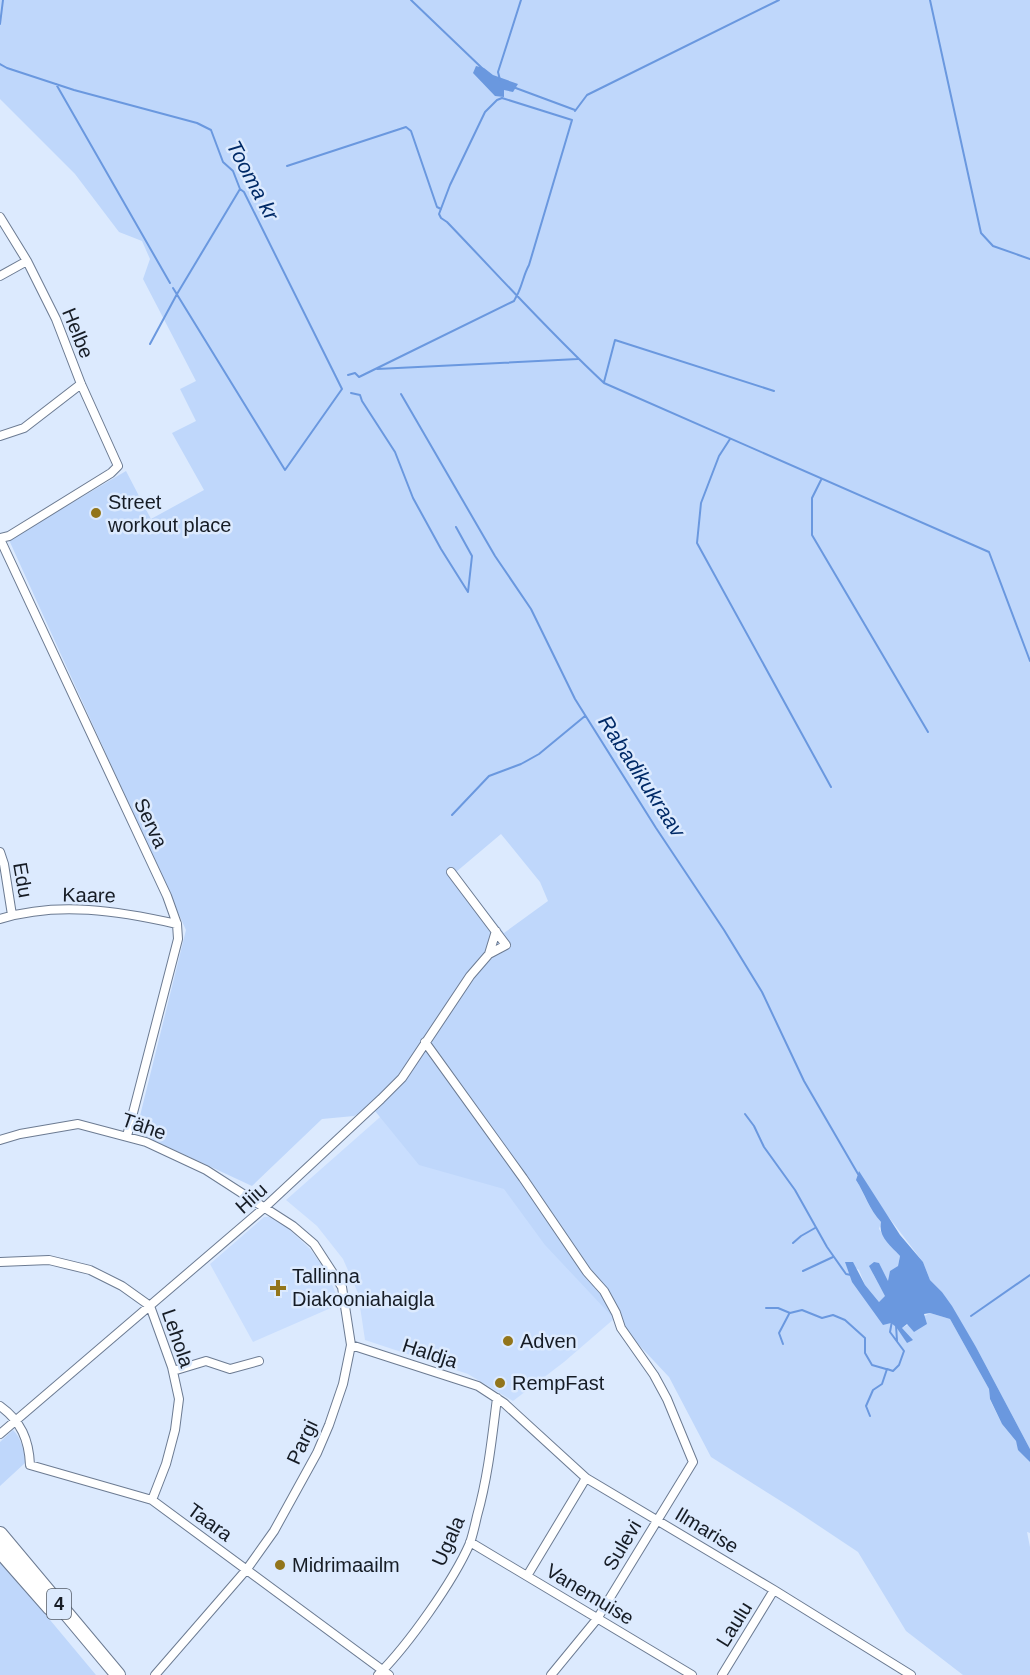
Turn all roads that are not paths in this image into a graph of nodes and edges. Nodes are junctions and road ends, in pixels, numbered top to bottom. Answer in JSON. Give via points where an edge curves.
{"nodes":[{"id":1,"x":0,"y":217,"type":"edge"},
{"id":2,"x":27,"y":261,"type":"junction"},
{"id":3,"x":0,"y":276,"type":"edge"},
{"id":4,"x":81,"y":384,"type":"junction"},
{"id":5,"x":0,"y":436,"type":"edge"},
{"id":6,"x":0,"y":539,"type":"edge"},
{"id":7,"x":0,"y":852,"type":"edge"},
{"id":8,"x":450,"y":872,"type":"dead end"},
{"id":9,"x":12,"y":915,"type":"junction"},
{"id":10,"x":0,"y":919,"type":"edge"},
{"id":11,"x":177,"y":924,"type":"junction"},
{"id":12,"x":496,"y":931,"type":"junction"},
{"id":13,"x":489,"y":954,"type":"junction"},
{"id":14,"x":425,"y":1042,"type":"junction"},
{"id":15,"x":127,"y":1136,"type":"junction"},
{"id":16,"x":0,"y":1140,"type":"edge"},
{"id":17,"x":264,"y":1208,"type":"junction"},
{"id":18,"x":0,"y":1262,"type":"edge"},
{"id":19,"x":150,"y":1306,"type":"junction"},
{"id":20,"x":351,"y":1345,"type":"junction"},
{"id":21,"x":259,"y":1360,"type":"dead end"},
{"id":22,"x":173,"y":1371,"type":"junction"},
{"id":23,"x":497,"y":1398,"type":"junction"},
{"id":24,"x":0,"y":1406,"type":"edge"},
{"id":25,"x":16,"y":1420,"type":"junction"},
{"id":26,"x":0,"y":1434,"type":"edge"},
{"id":27,"x":586,"y":1478,"type":"junction"},
{"id":28,"x":152,"y":1500,"type":"junction"},
{"id":29,"x":657,"y":1520,"type":"junction"},
{"id":30,"x":0,"y":1534,"type":"edge"},
{"id":31,"x":470,"y":1542,"type":"junction"},
{"id":32,"x":0,"y":1551,"type":"edge"},
{"id":33,"x":247,"y":1569,"type":"junction"},
{"id":34,"x":527,"y":1576,"type":"junction"},
{"id":35,"x":774,"y":1590,"type":"junction"},
{"id":36,"x":597,"y":1619,"type":"junction"},
{"id":37,"x":383,"y":1673,"type":"edge"},
{"id":38,"x":107,"y":1675,"type":"edge"},
{"id":39,"x":118,"y":1675,"type":"edge"},
{"id":40,"x":154,"y":1675,"type":"edge"},
{"id":41,"x":551,"y":1675,"type":"edge"},
{"id":42,"x":692,"y":1675,"type":"edge"},
{"id":43,"x":722,"y":1675,"type":"edge"},
{"id":44,"x":911,"y":1675,"type":"edge"}],
"edges":[{"from":1,"to":2,"type":"street","name":"Helbe"},
{"from":2,"to":3,"type":"street"},
{"from":2,"to":4,"type":"street","name":"Helbe","via":[[56,319]]},
{"from":4,"to":5,"type":"street","via":[[24,428]]},
{"from":4,"to":6,"type":"street","name":"Helbe","via":[[118,466],[111,474]]},
{"from":6,"to":11,"type":"street","name":"Serva"},
{"from":7,"to":9,"type":"street","name":"Edu"},
{"from":8,"to":12,"type":"street"},
{"from":9,"to":10,"type":"street","name":"Kaare"},
{"from":9,"to":11,"type":"street","name":"Kaare","via":[[74,908],[125,912]]},
{"from":11,"to":15,"type":"street","name":"Serva","via":[[178,939]]},
{"from":12,"to":13,"type":"street","name":"Hiiu"},
{"from":12,"to":13,"type":"street","name":"Hiiu","via":[[506,945]]},
{"from":13,"to":14,"type":"street","name":"Hiiu"},
{"from":14,"to":17,"type":"street","name":"Hiiu","via":[[402,1078]]},
{"from":14,"to":29,"type":"street","name":"Sulevi","via":[[604,1291],[621,1328],[667,1399],[693,1461]]},
{"from":15,"to":16,"type":"street","name":"Tähe","via":[[78,1124]]},
{"from":15,"to":17,"type":"street","name":"Tähe","via":[[206,1170]]},
{"from":17,"to":19,"type":"street","name":"Hiiu"},
{"from":17,"to":20,"type":"street","name":"Pargi","via":[[314,1244],[342,1287]]},
{"from":18,"to":19,"type":"street","name":"Lehola","via":[[50,1260],[90,1270]]},
{"from":19,"to":22,"type":"street","name":"Lehola"},
{"from":19,"to":25,"type":"street","name":"Hiiu"},
{"from":20,"to":23,"type":"street","name":"Haldja","via":[[478,1386]]},
{"from":20,"to":33,"type":"street","name":"Pargi","via":[[343,1384],[317,1453],[274,1531]]},
{"from":21,"to":22,"type":"street","via":[[230,1369],[206,1361]]},
{"from":22,"to":28,"type":"street","name":"Lehola","via":[[178,1399],[175,1430]]},
{"from":23,"to":27,"type":"street","name":"Ilmarise"},
{"from":23,"to":31,"type":"street","name":"Ugala","via":[[490,1456]]},
{"from":24,"to":25,"type":"street"},
{"from":25,"to":26,"type":"street","name":"Hiiu"},
{"from":25,"to":28,"type":"street","name":"Taara","via":[[26,1436],[30,1465]]},
{"from":27,"to":29,"type":"street","name":"Ilmarise"},
{"from":27,"to":34,"type":"street"},
{"from":28,"to":33,"type":"street","name":"Taara"},
{"from":29,"to":35,"type":"street","name":"Ilmarise"},
{"from":29,"to":36,"type":"street","name":"Sulevi"},
{"from":30,"to":39,"type":"highway","number":"4"},
{"from":31,"to":34,"type":"street","name":"Vanemuise"},
{"from":31,"to":37,"type":"street","name":"Ugala","via":[[447,1584]]},
{"from":32,"to":38,"type":"highway","number":"4"},
{"from":33,"to":37,"type":"street","name":"Taara"},
{"from":33,"to":40,"type":"street","name":"Pargi"},
{"from":34,"to":36,"type":"street","name":"Vanemuise"},
{"from":35,"to":43,"type":"street","name":"Laulu"},
{"from":35,"to":44,"type":"street","name":"Ilmarise"},
{"from":36,"to":41,"type":"street","name":"Sulevi"},
{"from":36,"to":42,"type":"street","name":"Vanemuise"}]}
